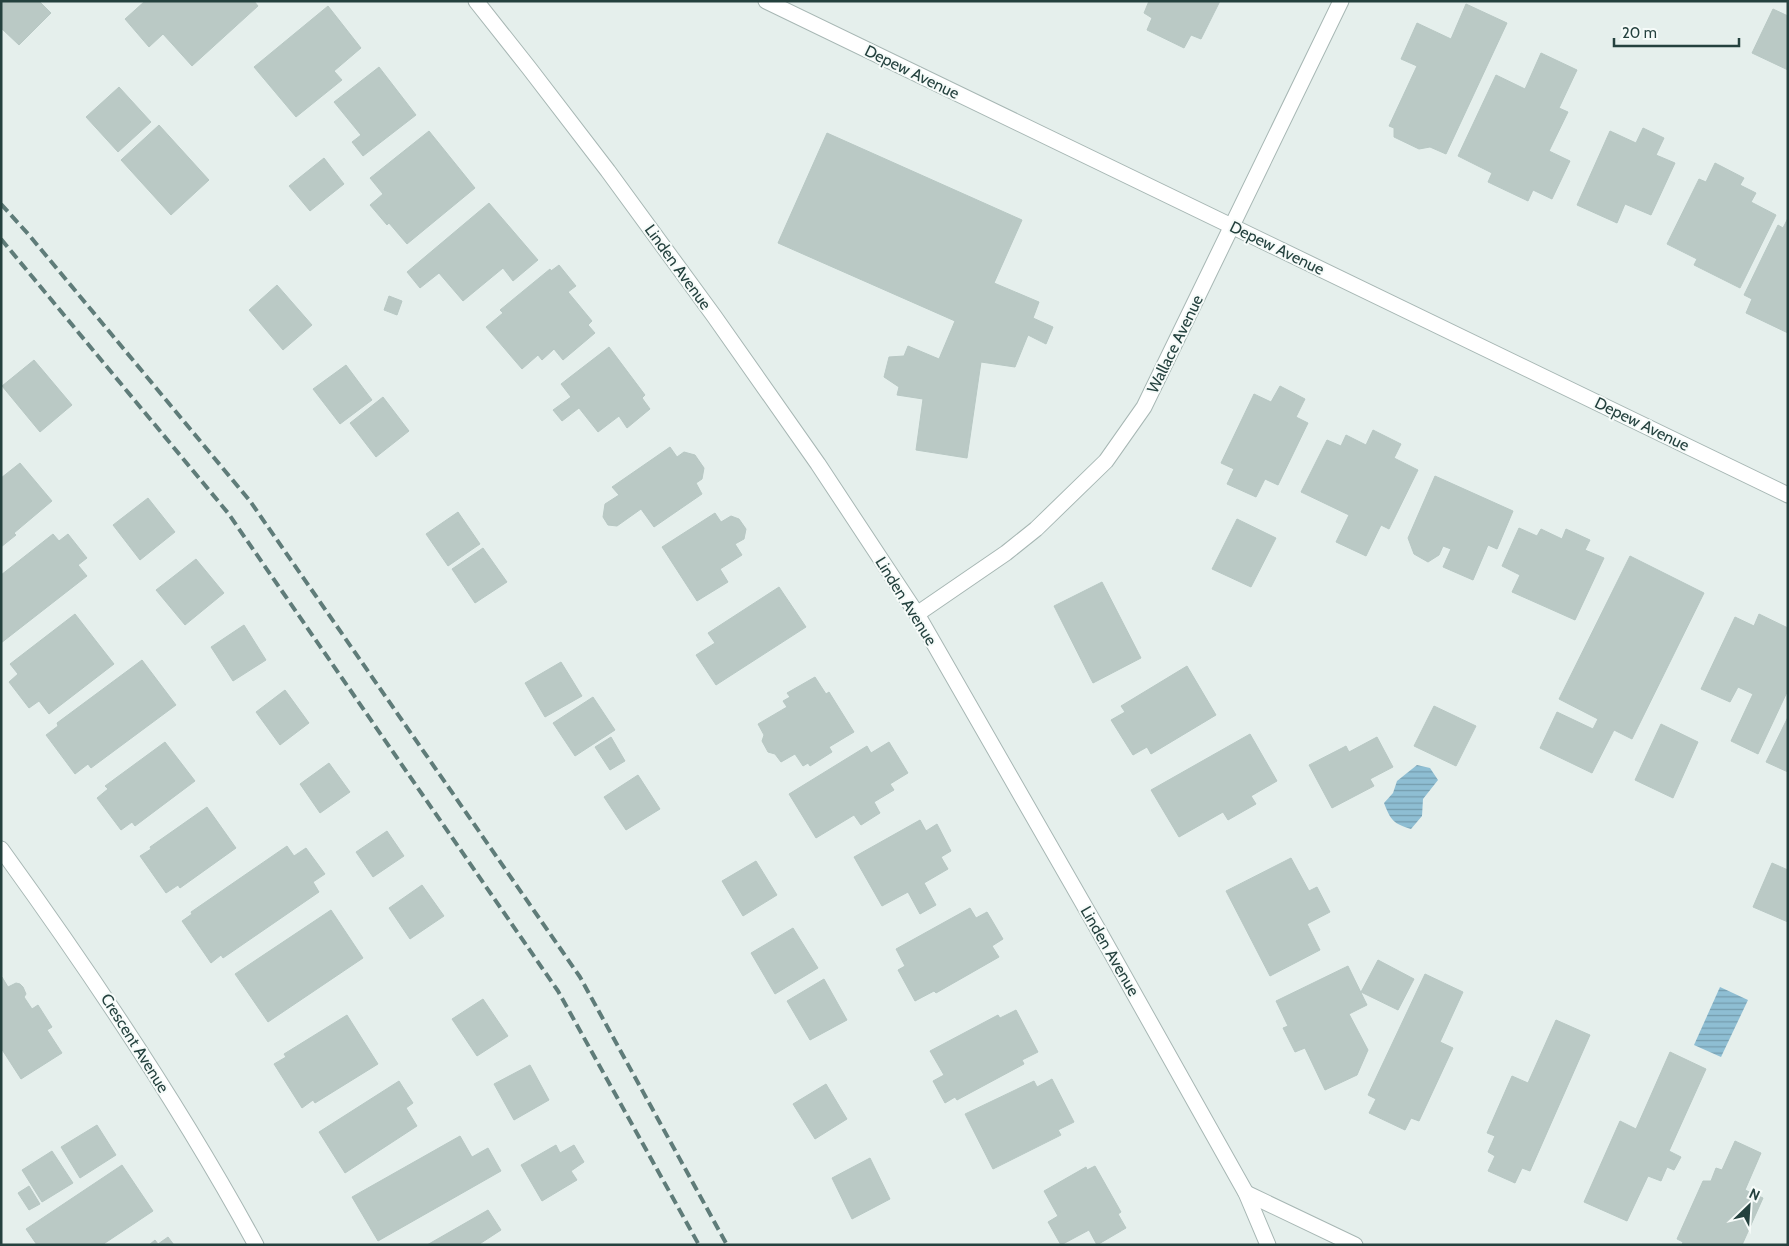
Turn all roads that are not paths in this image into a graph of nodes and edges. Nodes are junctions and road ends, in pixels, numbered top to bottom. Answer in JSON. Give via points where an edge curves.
{"nodes":[{"id":1,"x":476,"y":1,"type":"edge"},
{"id":2,"x":766,"y":1,"type":"edge"},
{"id":3,"x":1341,"y":1,"type":"edge"},
{"id":4,"x":1232,"y":227,"type":"junction"},
{"id":5,"x":1788,"y":495,"type":"edge"},
{"id":6,"x":917,"y":614,"type":"junction"},
{"id":7,"x":4,"y":856,"type":"edge"},
{"id":8,"x":1246,"y":1193,"type":"junction"},
{"id":9,"x":256,"y":1245,"type":"edge"},
{"id":10,"x":1268,"y":1245,"type":"edge"},
{"id":11,"x":1355,"y":1245,"type":"edge"}],
"edges":[{"from":1,"to":6,"type":"street","name":"Linden Avenue","via":[[608,170],[714,316],[818,464]]},
{"from":2,"to":4,"type":"street","name":"Depew Avenue"},
{"from":3,"to":4,"type":"street","name":"Wallace Avenue"},
{"from":4,"to":5,"type":"street","name":"Depew Avenue"},
{"from":4,"to":6,"type":"street","name":"Wallace Avenue","via":[[1144,407],[1106,462],[1036,529]]},
{"from":6,"to":8,"type":"street","name":"Linden Avenue"},
{"from":7,"to":9,"type":"street","name":"Crescent Avenue","via":[[105,997],[178,1111]]},
{"from":8,"to":10,"type":"street","name":"Linden Avenue"},
{"from":8,"to":11,"type":"street"}]}
